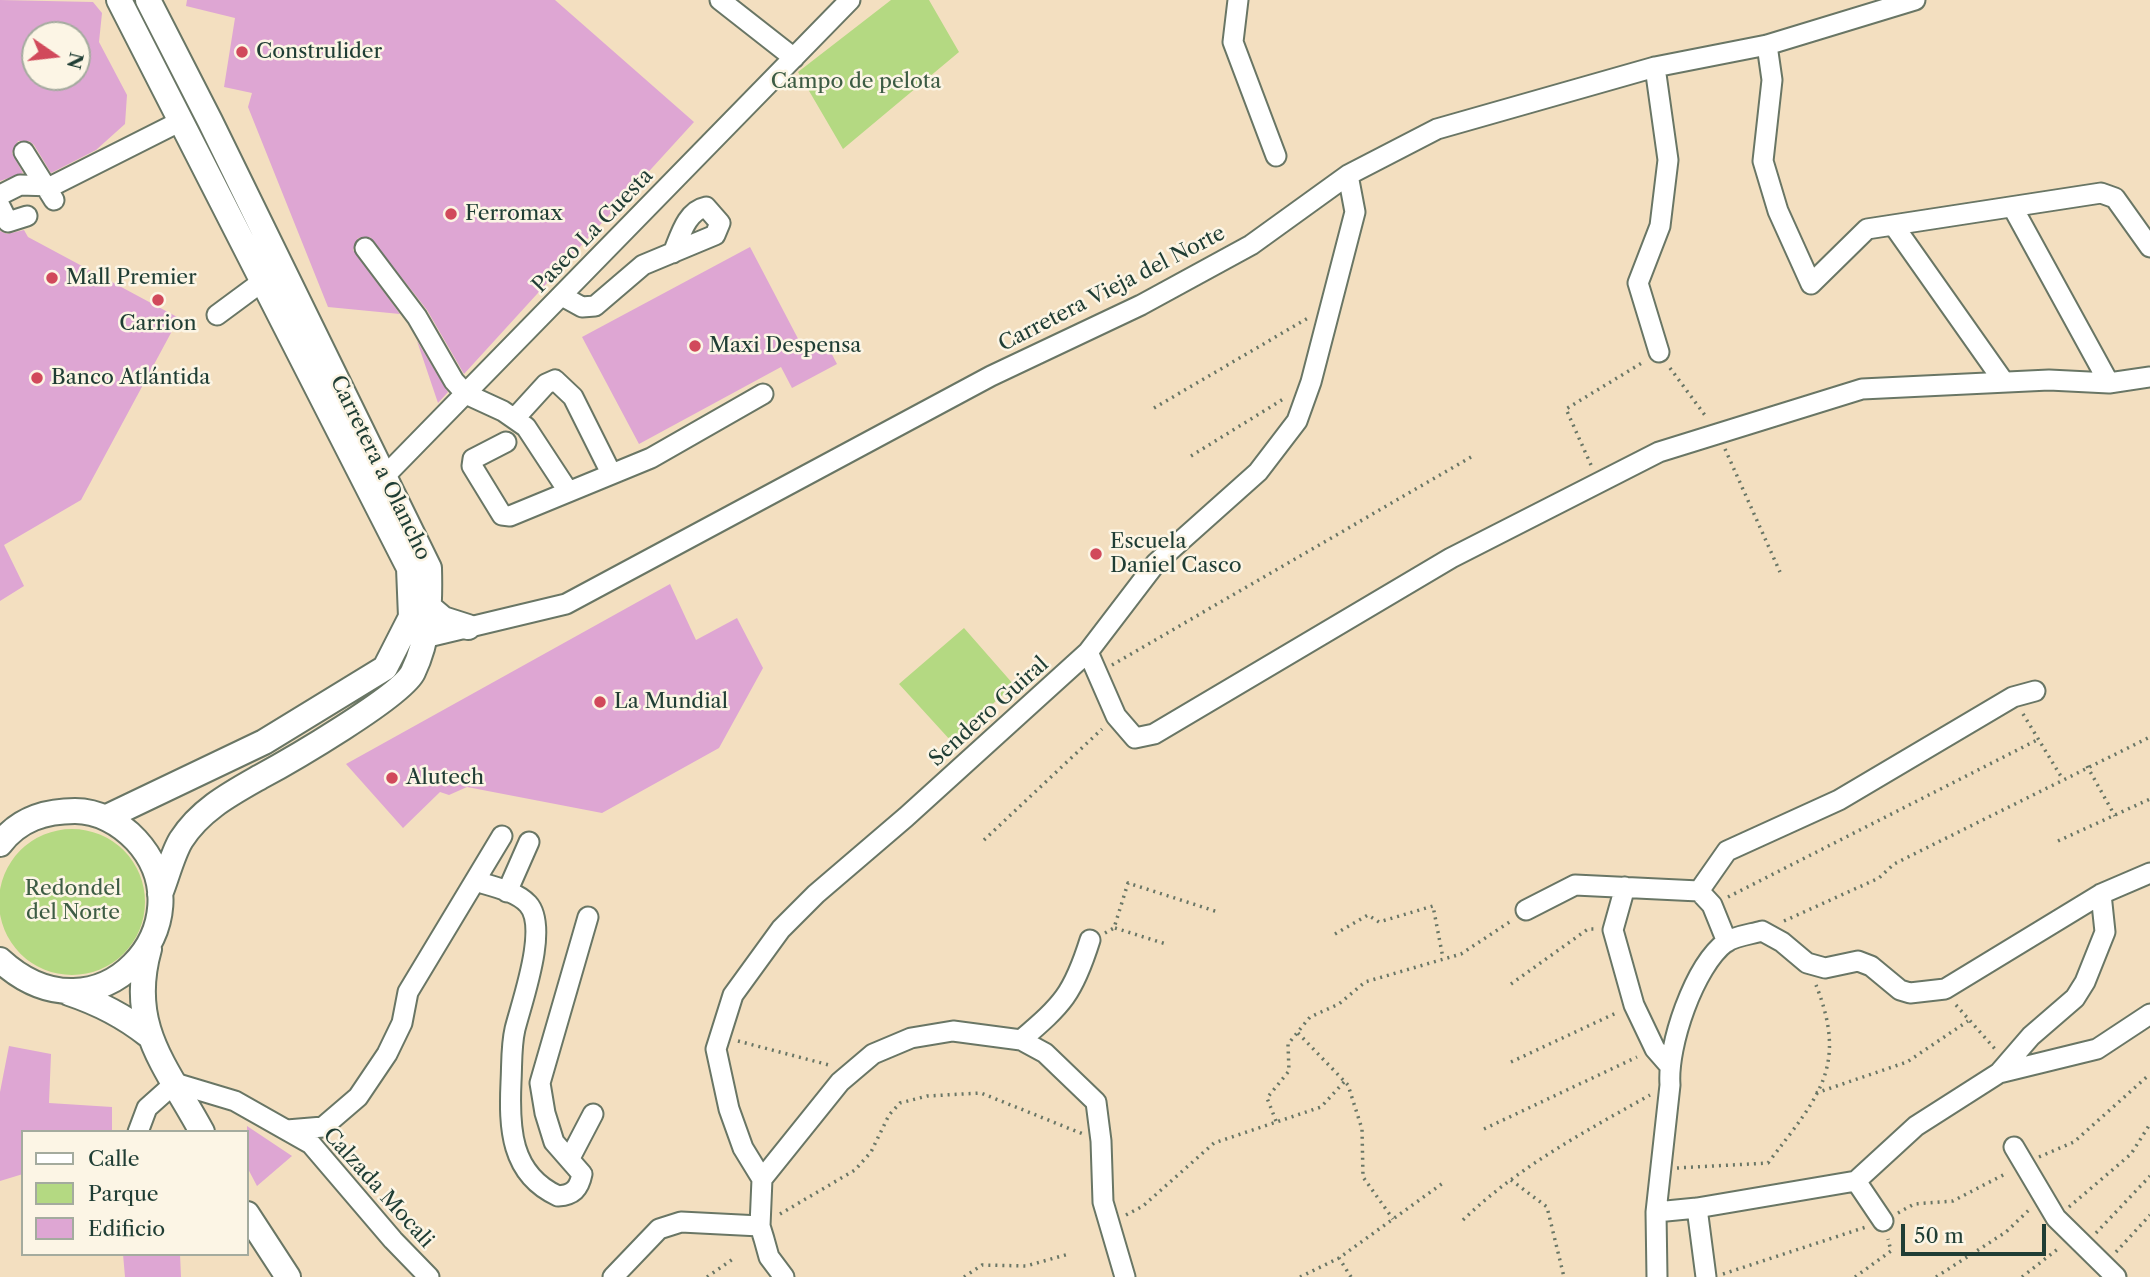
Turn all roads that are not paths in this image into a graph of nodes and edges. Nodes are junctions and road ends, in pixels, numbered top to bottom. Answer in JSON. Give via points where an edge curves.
{"nodes":[{"id":1,"x":148,"y":0,"type":"edge"},
{"id":2,"x":720,"y":0,"type":"edge"},
{"id":3,"x":850,"y":0,"type":"edge"},
{"id":4,"x":1238,"y":0,"type":"edge"},
{"id":5,"x":1915,"y":0,"type":"edge"},
{"id":6,"x":1893,"y":2,"type":"edge"},
{"id":7,"x":116,"y":3,"type":"edge"},
{"id":8,"x":1767,"y":45,"type":"junction"},
{"id":9,"x":794,"y":58,"type":"junction"},
{"id":10,"x":1655,"y":68,"type":"junction"},
{"id":11,"x":179,"y":122,"type":"junction"},
{"id":12,"x":24,"y":152,"type":"dead end"},
{"id":13,"x":1276,"y":156,"type":"dead end"},
{"id":14,"x":1348,"y":175,"type":"junction"},
{"id":15,"x":49,"y":193,"type":"junction"},
{"id":16,"x":0,"y":195,"type":"edge"},
{"id":17,"x":0,"y":206,"type":"edge"},
{"id":18,"x":2013,"y":208,"type":"junction"},
{"id":19,"x":27,"y":216,"type":"dead end"},
{"id":20,"x":1894,"y":226,"type":"junction"},
{"id":21,"x":2150,"y":247,"type":"edge"},
{"id":22,"x":365,"y":248,"type":"dead end"},
{"id":23,"x":673,"y":253,"type":"dead end"},
{"id":24,"x":263,"y":281,"type":"junction"},
{"id":25,"x":562,"y":296,"type":"junction"},
{"id":26,"x":217,"y":314,"type":"dead end"},
{"id":27,"x":1659,"y":352,"type":"road end"},
{"id":28,"x":2150,"y":377,"type":"edge"},
{"id":29,"x":2004,"y":382,"type":"junction"},
{"id":30,"x":2109,"y":383,"type":"junction"},
{"id":31,"x":466,"y":394,"type":"junction"},
{"id":32,"x":763,"y":394,"type":"dead end"},
{"id":33,"x":515,"y":418,"type":"junction"},
{"id":34,"x":506,"y":442,"type":"dead end"},
{"id":35,"x":611,"y":473,"type":"junction"},
{"id":36,"x":377,"y":484,"type":"junction"},
{"id":37,"x":568,"y":491,"type":"junction"},
{"id":38,"x":430,"y":608,"type":"junction"},
{"id":39,"x":468,"y":628,"type":"junction"},
{"id":40,"x":425,"y":638,"type":"junction"},
{"id":41,"x":1088,"y":652,"type":"junction"},
{"id":42,"x":2035,"y":691,"type":"dead end"},
{"id":43,"x":107,"y":817,"type":"junction"},
{"id":44,"x":502,"y":836,"type":"dead end"},
{"id":45,"x":3,"y":838,"type":"edge"},
{"id":46,"x":529,"y":842,"type":"dead end"},
{"id":47,"x":2150,"y":873,"type":"edge"},
{"id":48,"x":475,"y":881,"type":"junction"},
{"id":49,"x":1625,"y":887,"type":"junction"},
{"id":50,"x":507,"y":892,"type":"junction"},
{"id":51,"x":160,"y":894,"type":"junction"},
{"id":52,"x":2101,"y":894,"type":"junction"},
{"id":53,"x":1705,"y":898,"type":"junction"},
{"id":54,"x":1526,"y":910,"type":"road end"},
{"id":55,"x":588,"y":917,"type":"dead end"},
{"id":56,"x":1090,"y":940,"type":"road end"},
{"id":57,"x":150,"y":942,"type":"junction"},
{"id":58,"x":1727,"y":942,"type":"junction"},
{"id":59,"x":0,"y":960,"type":"edge"},
{"id":60,"x":0,"y":983,"type":"edge"},
{"id":61,"x":44,"y":989,"type":"junction"},
{"id":62,"x":68,"y":993,"type":"junction"},
{"id":63,"x":2150,"y":1014,"type":"edge"},
{"id":64,"x":148,"y":1035,"type":"junction"},
{"id":65,"x":1021,"y":1040,"type":"junction"},
{"id":66,"x":2003,"y":1068,"type":"junction"},
{"id":67,"x":1670,"y":1075,"type":"junction"},
{"id":68,"x":175,"y":1083,"type":"junction"},
{"id":69,"x":593,"y":1114,"type":"dead end"},
{"id":70,"x":139,"y":1130,"type":"edge"},
{"id":71,"x":201,"y":1130,"type":"edge"},
{"id":72,"x":287,"y":1130,"type":"junction"},
{"id":73,"x":2014,"y":1147,"type":"dead end"},
{"id":74,"x":570,"y":1158,"type":"junction"},
{"id":75,"x":762,"y":1180,"type":"junction"},
{"id":76,"x":1856,"y":1181,"type":"junction"},
{"id":77,"x":1697,"y":1208,"type":"junction"},
{"id":78,"x":1656,"y":1212,"type":"junction"},
{"id":79,"x":248,"y":1216,"type":"edge"},
{"id":80,"x":1883,"y":1221,"type":"road end"},
{"id":81,"x":760,"y":1226,"type":"junction"},
{"id":82,"x":2110,"y":1271,"type":"edge"},
{"id":83,"x":288,"y":1277,"type":"edge"},
{"id":84,"x":429,"y":1277,"type":"edge"},
{"id":85,"x":613,"y":1277,"type":"edge"},
{"id":86,"x":784,"y":1277,"type":"edge"},
{"id":87,"x":1125,"y":1277,"type":"edge"},
{"id":88,"x":1657,"y":1277,"type":"edge"},
{"id":89,"x":1706,"y":1277,"type":"edge"}],
"edges":[{"from":1,"to":36,"type":"main road","name":"Carretera a Olancho"},
{"from":2,"to":9,"type":"street"},
{"from":3,"to":9,"type":"street","name":"Paseo La Cuesta"},
{"from":4,"to":13,"type":"street","via":[[1233,42]]},
{"from":5,"to":6,"type":"street","name":"Carretera Vieja del Norte"},
{"from":6,"to":8,"type":"street","name":"Carretera Vieja del Norte"},
{"from":7,"to":11,"type":"main road","name":"Carretera a Olancho"},
{"from":8,"to":10,"type":"street","name":"Carretera Vieja del Norte"},
{"from":8,"to":20,"type":"street","via":[[1772,80],[1763,161],[1778,211],[1811,284],[1867,229]]},
{"from":9,"to":25,"type":"street","name":"Paseo La Cuesta"},
{"from":10,"to":14,"type":"street","name":"Carretera Vieja del Norte","via":[[1437,129]]},
{"from":10,"to":27,"type":"street","via":[[1668,160],[1660,226],[1637,282]]},
{"from":11,"to":15,"type":"street"},
{"from":11,"to":24,"type":"main road","name":"Carretera a Olancho"},
{"from":12,"to":15,"type":"street"},
{"from":14,"to":39,"type":"street","name":"Carretera Vieja del Norte","via":[[1251,245],[1141,305],[991,376],[566,604]]},
{"from":14,"to":41,"type":"street","name":"Sendero Guiral","via":[[1355,212],[1297,421],[1258,472],[1156,563]]},
{"from":15,"to":16,"type":"street","via":[[20,185]]},
{"from":17,"to":19,"type":"street","via":[[8,222]]},
{"from":18,"to":20,"type":"street"},
{"from":18,"to":21,"type":"street","via":[[2101,193],[2115,198]]},
{"from":18,"to":30,"type":"street"},
{"from":20,"to":29,"type":"street"},
{"from":22,"to":31,"type":"street","via":[[417,317]]},
{"from":23,"to":25,"type":"street","via":[[643,265],[595,306],[582,307]]},
{"from":24,"to":26,"type":"street"},
{"from":24,"to":36,"type":"main road","name":"Carretera a Olancho"},
{"from":25,"to":31,"type":"street","name":"Paseo La Cuesta"},
{"from":28,"to":30,"type":"street"},
{"from":29,"to":30,"type":"street"},
{"from":29,"to":41,"type":"street","via":[[1861,389],[1659,452],[1451,558],[1154,734],[1135,738],[1116,716]]},
{"from":31,"to":33,"type":"street"},
{"from":31,"to":36,"type":"street","name":"Paseo La Cuesta"},
{"from":32,"to":35,"type":"street","via":[[651,458]]},
{"from":33,"to":35,"type":"street","via":[[555,380],[573,397]]},
{"from":33,"to":37,"type":"street","via":[[526,427]]},
{"from":34,"to":37,"type":"street","via":[[473,459],[472,466],[502,515],[510,516]]},
{"from":35,"to":37,"type":"street"},
{"from":36,"to":38,"type":"main road","name":"Carretera a Olancho","via":[[429,568]]},
{"from":36,"to":43,"type":"main road","name":"Carretera a Olancho","via":[[409,568],[411,617],[385,668],[264,742]]},
{"from":38,"to":39,"type":"main road","via":[[443,619]]},
{"from":38,"to":40,"type":"main road","name":"Carretera a Olancho"},
{"from":39,"to":40,"type":"street","name":"Carretera Vieja del Norte"},
{"from":40,"to":51,"type":"main road","name":"Carretera a Olancho","via":[[412,675],[374,706],[215,802],[181,840]]},
{"from":41,"to":75,"type":"street","name":"Sendero Guiral","via":[[816,894],[781,929],[733,995],[716,1049],[729,1109],[743,1148]]},
{"from":42,"to":53,"type":"street","via":[[2013,697],[1839,800],[1727,851]]},
{"from":43,"to":45,"type":"main road","via":[[83,811],[51,812],[30,818]]},
{"from":43,"to":51,"type":"main road","via":[[144,848]]},
{"from":44,"to":48,"type":"street"},
{"from":46,"to":50,"type":"street"},
{"from":47,"to":52,"type":"street"},
{"from":48,"to":50,"type":"street"},
{"from":48,"to":72,"type":"street","via":[[408,992],[402,1023],[358,1097],[323,1127]]},
{"from":49,"to":53,"type":"street"},
{"from":49,"to":54,"type":"street","via":[[1575,885]]},
{"from":49,"to":67,"type":"street","via":[[1613,930],[1634,1005]]},
{"from":50,"to":74,"type":"street","via":[[528,904],[536,938],[513,1040],[510,1132],[527,1172],[558,1196],[570,1195],[581,1180],[582,1174]]},
{"from":51,"to":57,"type":"main road","via":[[159,919]]},
{"from":52,"to":58,"type":"street","via":[[1945,989],[1900,990],[1858,961],[1825,968],[1807,963],[1762,931]]},
{"from":52,"to":66,"type":"street","via":[[2105,932],[2085,982],[2075,998]]},
{"from":53,"to":58,"type":"street"},
{"from":55,"to":74,"type":"street","via":[[540,1083],[554,1142]]},
{"from":56,"to":65,"type":"street","via":[[1075,985],[1062,1004]]},
{"from":57,"to":62,"type":"main road","via":[[136,963],[116,979]]},
{"from":57,"to":64,"type":"main road","via":[[141,1004]]},
{"from":58,"to":67,"type":"street","via":[[1695,980]]},
{"from":59,"to":61,"type":"main road","via":[[19,977]]},
{"from":60,"to":61,"type":"main road"},
{"from":61,"to":62,"type":"main road"},
{"from":62,"to":64,"type":"main road","via":[[124,1016]]},
{"from":63,"to":66,"type":"street","via":[[2096,1049]]},
{"from":64,"to":68,"type":"main road"},
{"from":65,"to":75,"type":"street","via":[[953,1031],[911,1038],[873,1054],[839,1082]]},
{"from":65,"to":87,"type":"street","via":[[1045,1052],[1096,1102],[1103,1202]]},
{"from":66,"to":76,"type":"street","via":[[1916,1126]]},
{"from":67,"to":78,"type":"street"},
{"from":68,"to":70,"type":"street","via":[[147,1108]]},
{"from":68,"to":71,"type":"main road"},
{"from":68,"to":72,"type":"street","name":"Calzada Mocali","via":[[235,1101]]},
{"from":69,"to":74,"type":"street"},
{"from":72,"to":84,"type":"street","name":"Calzada Mocali","via":[[311,1144]]},
{"from":73,"to":82,"type":"street","via":[[2056,1218]]},
{"from":75,"to":81,"type":"street"},
{"from":76,"to":77,"type":"street"},
{"from":76,"to":80,"type":"street"},
{"from":77,"to":78,"type":"street"},
{"from":77,"to":89,"type":"street"},
{"from":78,"to":88,"type":"street"},
{"from":79,"to":83,"type":"main road"},
{"from":81,"to":85,"type":"street","via":[[681,1222],[659,1229]]},
{"from":81,"to":86,"type":"street","via":[[769,1257]]}]}
